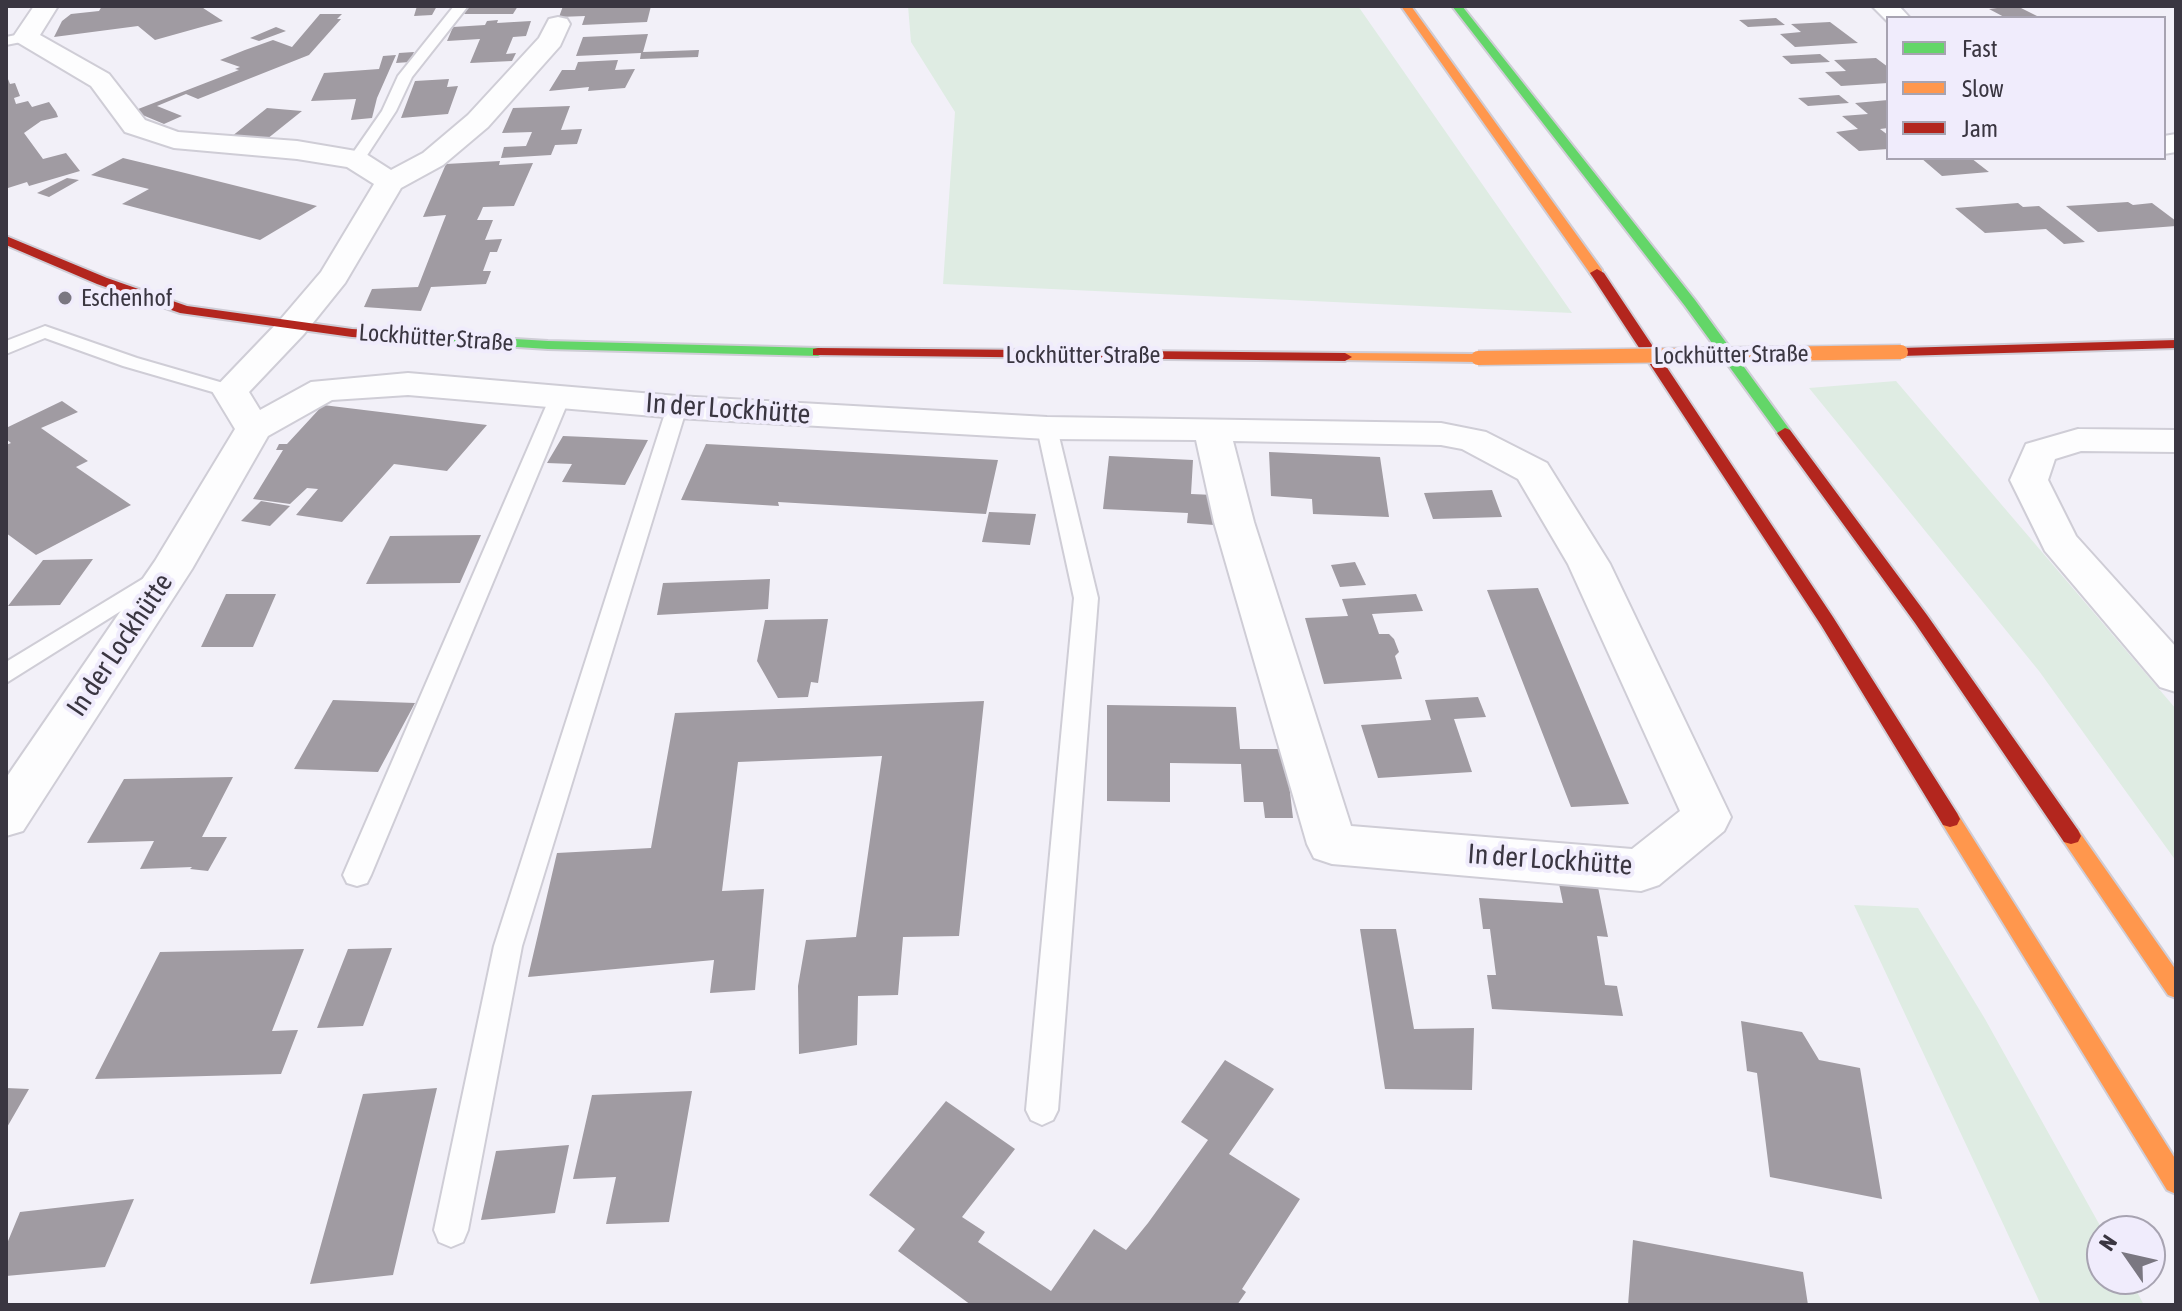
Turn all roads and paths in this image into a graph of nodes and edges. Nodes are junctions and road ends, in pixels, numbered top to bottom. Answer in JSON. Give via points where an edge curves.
{"nodes":[{"id":1,"x":46,"y":6,"type":"edge"},
{"id":2,"x":461,"y":6,"type":"edge"},
{"id":3,"x":1406,"y":6,"type":"edge"},
{"id":4,"x":1457,"y":6,"type":"edge"},
{"id":5,"x":558,"y":24,"type":"dead end"},
{"id":6,"x":16,"y":39,"type":"edge"},
{"id":7,"x":356,"y":160,"type":"junction"},
{"id":8,"x":390,"y":182,"type":"junction"},
{"id":9,"x":8,"y":243,"type":"edge"},
{"id":10,"x":292,"y":327,"type":"junction"},
{"id":11,"x":2176,"y":344,"type":"edge"},
{"id":12,"x":6,"y":348,"type":"edge"},
{"id":13,"x":230,"y":391,"type":"junction"},
{"id":14,"x":560,"y":397,"type":"junction"},
{"id":15,"x":677,"y":407,"type":"junction"},
{"id":16,"x":1047,"y":428,"type":"junction"},
{"id":17,"x":254,"y":429,"type":"junction"},
{"id":18,"x":1212,"y":429,"type":"junction"},
{"id":19,"x":2176,"y":441,"type":"edge"},
{"id":20,"x":171,"y":569,"type":"junction"},
{"id":21,"x":6,"y":674,"type":"edge"},
{"id":22,"x":2176,"y":676,"type":"edge"},
{"id":23,"x":6,"y":817,"type":"edge"},
{"id":24,"x":357,"y":875,"type":"dead end"},
{"id":25,"x":2176,"y":988,"type":"edge"},
{"id":26,"x":1042,"y":1110,"type":"dead end"},
{"id":27,"x":2176,"y":1182,"type":"edge"},
{"id":28,"x":451,"y":1230,"type":"dead end"}],
"edges":[{"from":1,"to":6,"type":"street"},
{"from":2,"to":7,"type":"lane","via":[[405,76]]},
{"from":3,"to":27,"type":"main road","via":[[1619,304],[1827,621]]},
{"from":4,"to":25,"type":"main road","via":[[1690,303],[1921,619]]},
{"from":5,"to":8,"type":"street","via":[[551,41],[478,121],[433,159]]},
{"from":6,"to":7,"type":"street","via":[[100,80],[135,126],[174,140]]},
{"from":7,"to":8,"type":"street"},
{"from":8,"to":10,"type":"street","via":[[334,276]]},
{"from":9,"to":10,"type":"main road","name":"Lockhütter Straße","via":[[185,310]]},
{"from":10,"to":11,"type":"main road","name":"Lockhütter Straße","bridge":true,"via":[[548,345],[905,353],[1478,358]]},
{"from":10,"to":13,"type":"street"},
{"from":12,"to":13,"type":"lane","via":[[45,332]]},
{"from":13,"to":17,"type":"street"},
{"from":14,"to":15,"type":"street","name":"In der Lockhütte"},
{"from":14,"to":17,"type":"street","name":"In der Lockhütte","via":[[408,384],[324,390]]},
{"from":14,"to":24,"type":"lane"},
{"from":15,"to":16,"type":"street","name":"In der Lockhütte"},
{"from":15,"to":28,"type":"lane","via":[[508,946]]},
{"from":16,"to":18,"type":"street","name":"In der Lockhütte"},
{"from":16,"to":26,"type":"lane","via":[[1086,598]]},
{"from":17,"to":20,"type":"street","name":"In der Lockhütte"},
{"from":18,"to":18,"type":"street","name":"In der Lockhütte","via":[[1441,434],[1473,440],[1533,471],[1589,564],[1707,817],[1641,870],[1332,844],[1234,522]]},
{"from":19,"to":22,"type":"street","via":[[2078,440],[2039,452],[2029,480],[2059,542]]},
{"from":20,"to":21,"type":"lane"},
{"from":20,"to":23,"type":"street","name":"In der Lockhütte"}]}
